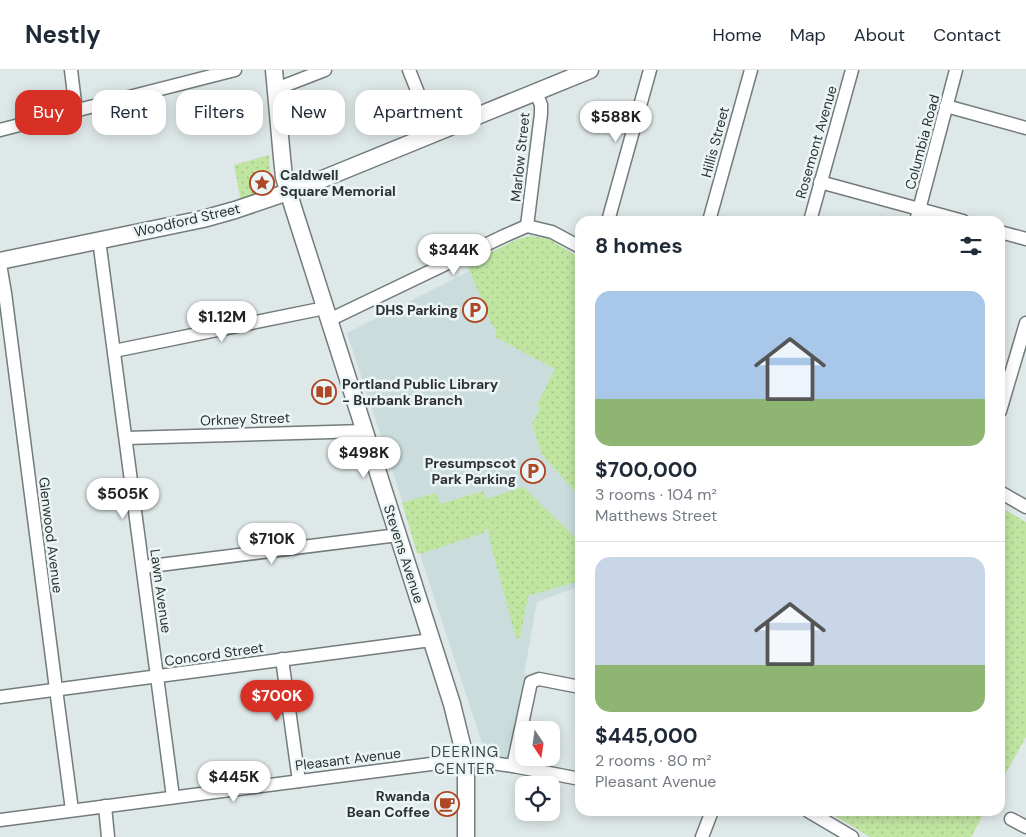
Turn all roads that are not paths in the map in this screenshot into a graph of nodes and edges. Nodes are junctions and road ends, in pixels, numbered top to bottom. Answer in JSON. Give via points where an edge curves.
{"nodes":[{"id":1,"x":71,"y":70,"type":"edge"},
{"id":2,"x":235,"y":70,"type":"edge"},
{"id":3,"x":274,"y":70,"type":"edge"},
{"id":4,"x":325,"y":70,"type":"edge"},
{"id":5,"x":409,"y":70,"type":"edge"},
{"id":6,"x":590,"y":70,"type":"edge"},
{"id":7,"x":650,"y":70,"type":"edge"},
{"id":8,"x":750,"y":70,"type":"edge"},
{"id":9,"x":852,"y":70,"type":"edge"},
{"id":10,"x":956,"y":70,"type":"edge"},
{"id":11,"x":276,"y":89,"type":"junction"},
{"id":12,"x":73,"y":90,"type":"edge"},
{"id":13,"x":417,"y":90,"type":"edge"},
{"id":14,"x":536,"y":92,"type":"junction"},
{"id":15,"x":946,"y":106,"type":"junction"},
{"id":16,"x":82,"y":109,"type":"edge"},
{"id":17,"x":481,"y":114,"type":"edge"},
{"id":18,"x":15,"y":126,"type":"edge"},
{"id":19,"x":1026,"y":128,"type":"edge"},
{"id":20,"x":0,"y":130,"type":"edge"},
{"id":21,"x":429,"y":135,"type":"edge"},
{"id":22,"x":820,"y":182,"type":"junction"},
{"id":23,"x":289,"y":192,"type":"junction"},
{"id":24,"x":918,"y":215,"type":"edge"},
{"id":25,"x":609,"y":216,"type":"edge"},
{"id":26,"x":710,"y":216,"type":"edge"},
{"id":27,"x":811,"y":216,"type":"edge"},
{"id":28,"x":528,"y":226,"type":"junction"},
{"id":29,"x":1005,"y":233,"type":"edge"},
{"id":30,"x":1026,"y":239,"type":"edge"},
{"id":31,"x":99,"y":240,"type":"junction"},
{"id":32,"x":575,"y":244,"type":"edge"},
{"id":33,"x":0,"y":263,"type":"edge"},
{"id":34,"x":327,"y":314,"type":"junction"},
{"id":35,"x":1026,"y":323,"type":"edge"},
{"id":36,"x":114,"y":351,"type":"junction"},
{"id":37,"x":1005,"y":394,"type":"edge"},
{"id":38,"x":365,"y":431,"type":"junction"},
{"id":39,"x":126,"y":438,"type":"junction"},
{"id":40,"x":1005,"y":495,"type":"edge"},
{"id":41,"x":1026,"y":507,"type":"edge"},
{"id":42,"x":398,"y":535,"type":"junction"},
{"id":43,"x":143,"y":567,"type":"junction"},
{"id":44,"x":431,"y":640,"type":"junction"},
{"id":45,"x":282,"y":660,"type":"junction"},
{"id":46,"x":157,"y":676,"type":"junction"},
{"id":47,"x":575,"y":686,"type":"edge"},
{"id":48,"x":56,"y":689,"type":"junction"},
{"id":49,"x":0,"y":697,"type":"edge"},
{"id":50,"x":466,"y":761,"type":"junction"},
{"id":51,"x":513,"y":766,"type":"junction"},
{"id":52,"x":575,"y":779,"type":"edge"},
{"id":53,"x":299,"y":781,"type":"junction"},
{"id":54,"x":173,"y":797,"type":"junction"},
{"id":55,"x":105,"y":806,"type":"junction"},
{"id":56,"x":72,"y":810,"type":"junction"},
{"id":57,"x":710,"y":816,"type":"edge"},
{"id":58,"x":816,"y":816,"type":"edge"},
{"id":59,"x":1010,"y":819,"type":"dead end"},
{"id":60,"x":0,"y":820,"type":"edge"},
{"id":61,"x":1026,"y":828,"type":"edge"},
{"id":62,"x":108,"y":837,"type":"edge"},
{"id":63,"x":466,"y":837,"type":"edge"},
{"id":64,"x":702,"y":837,"type":"edge"},
{"id":65,"x":852,"y":837,"type":"edge"}],
"edges":[{"from":1,"to":12,"type":"street"},
{"from":2,"to":16,"type":"street"},
{"from":3,"to":11,"type":"main road","name":"Stevens Avenue"},
{"from":4,"to":11,"type":"street"},
{"from":5,"to":13,"type":"street"},
{"from":6,"to":14,"type":"main road","name":"Woodford Street"},
{"from":7,"to":25,"type":"street"},
{"from":8,"to":26,"type":"street","name":"Hillis Street"},
{"from":9,"to":22,"type":"street","name":"Rosemont Avenue"},
{"from":10,"to":15,"type":"street","name":"Columbia Road"},
{"from":11,"to":23,"type":"main road","name":"Stevens Avenue","via":[[284,177]]},
{"from":14,"to":17,"type":"main road","name":"Woodford Street"},
{"from":14,"to":28,"type":"street","name":"Marlow Street","via":[[541,114]]},
{"from":15,"to":19,"type":"street"},
{"from":15,"to":24,"type":"street","name":"Columbia Road"},
{"from":18,"to":20,"type":"street"},
{"from":21,"to":23,"type":"main road","name":"Woodford Street"},
{"from":22,"to":24,"type":"street"},
{"from":22,"to":27,"type":"street","name":"Rosemont Avenue"},
{"from":23,"to":31,"type":"main road","name":"Woodford Street","via":[[203,219]]},
{"from":23,"to":34,"type":"main road","name":"Stevens Avenue"},
{"from":28,"to":32,"type":"street","via":[[552,232]]},
{"from":28,"to":34,"type":"street"},
{"from":29,"to":30,"type":"street"},
{"from":31,"to":33,"type":"main road","name":"Woodford Street"},
{"from":31,"to":36,"type":"street","name":"Lawn Avenue"},
{"from":33,"to":48,"type":"street","name":"Glenwood Avenue"},
{"from":34,"to":36,"type":"street"},
{"from":34,"to":38,"type":"main road","name":"Stevens Avenue"},
{"from":35,"to":37,"type":"street"},
{"from":36,"to":39,"type":"street","name":"Lawn Avenue"},
{"from":38,"to":39,"type":"street","name":"Orkney Street"},
{"from":38,"to":42,"type":"main road","name":"Stevens Avenue"},
{"from":39,"to":43,"type":"street","name":"Lawn Avenue"},
{"from":40,"to":41,"type":"street"},
{"from":42,"to":43,"type":"street"},
{"from":42,"to":44,"type":"main road","name":"Stevens Avenue"},
{"from":43,"to":46,"type":"street","name":"Lawn Avenue"},
{"from":44,"to":45,"type":"street","name":"Concord Street"},
{"from":44,"to":50,"type":"main road","name":"Stevens Avenue"},
{"from":45,"to":46,"type":"street","name":"Concord Street"},
{"from":45,"to":53,"type":"street"},
{"from":46,"to":48,"type":"street","name":"Concord Street"},
{"from":46,"to":54,"type":"street","name":"Lawn Avenue"},
{"from":47,"to":51,"type":"street","via":[[538,679],[531,682]]},
{"from":48,"to":49,"type":"street","name":"Concord Street"},
{"from":48,"to":56,"type":"street","name":"Glenwood Avenue"},
{"from":50,"to":51,"type":"street","name":"Pleasant Avenue"},
{"from":50,"to":53,"type":"street","name":"Pleasant Avenue"},
{"from":50,"to":63,"type":"main road","name":"Stevens Avenue"},
{"from":51,"to":52,"type":"street","name":"Pleasant Avenue"},
{"from":53,"to":54,"type":"street","name":"Pleasant Avenue"},
{"from":54,"to":55,"type":"street","name":"Pleasant Avenue"},
{"from":55,"to":56,"type":"street","name":"Pleasant Avenue"},
{"from":55,"to":62,"type":"street"},
{"from":56,"to":60,"type":"street","name":"Pleasant Avenue"},
{"from":57,"to":64,"type":"street"},
{"from":58,"to":65,"type":"street"},
{"from":59,"to":61,"type":"street"}]}
